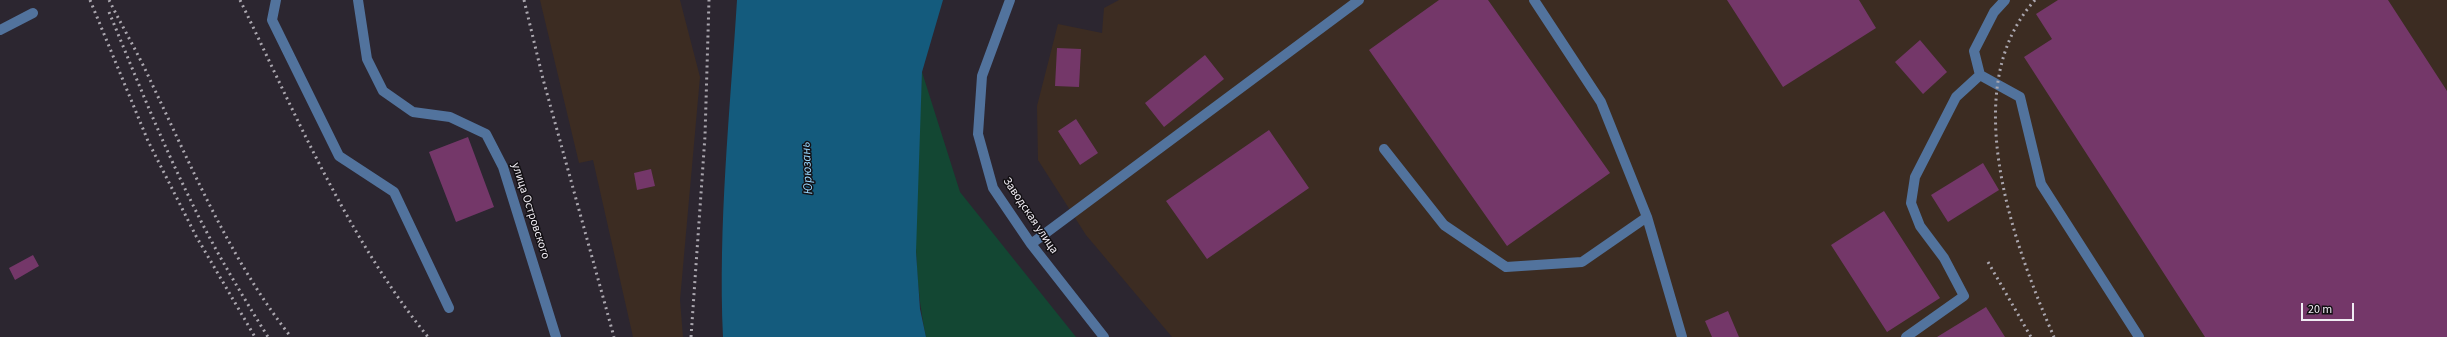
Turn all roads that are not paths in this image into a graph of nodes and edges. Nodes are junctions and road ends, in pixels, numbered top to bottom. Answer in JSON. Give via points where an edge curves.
{"nodes":[{"id":1,"x":276,"y":0,"type":"edge"},
{"id":2,"x":358,"y":0,"type":"edge"},
{"id":3,"x":1010,"y":0,"type":"edge"},
{"id":4,"x":1359,"y":0,"type":"edge"},
{"id":5,"x":1534,"y":0,"type":"edge"},
{"id":6,"x":2005,"y":0,"type":"edge"},
{"id":7,"x":33,"y":13,"type":"dead end"},
{"id":8,"x":0,"y":30,"type":"edge"},
{"id":9,"x":1980,"y":75,"type":"junction"},
{"id":10,"x":1384,"y":149,"type":"dead end"},
{"id":11,"x":1647,"y":218,"type":"junction"},
{"id":12,"x":1031,"y":244,"type":"junction"},
{"id":13,"x":449,"y":308,"type":"dead end"},
{"id":14,"x":556,"y":337,"type":"edge"},
{"id":15,"x":1104,"y":337,"type":"edge"},
{"id":16,"x":1682,"y":337,"type":"edge"},
{"id":17,"x":1906,"y":337,"type":"edge"},
{"id":18,"x":2139,"y":337,"type":"edge"}],
"edges":[{"from":1,"to":13,"type":"street","via":[[272,20],[338,156],[394,192]]},
{"from":2,"to":14,"type":"street","name":"улица Островского","via":[[367,59],[382,91],[413,112],[450,117],[486,134],[503,167]]},
{"from":3,"to":12,"type":"street","name":"Заводская улица","via":[[982,76],[978,134],[993,188]]},
{"from":4,"to":12,"type":"street"},
{"from":5,"to":11,"type":"street","via":[[1602,102]]},
{"from":6,"to":9,"type":"street","via":[[1994,12],[1974,51]]},
{"from":7,"to":8,"type":"street"},
{"from":9,"to":17,"type":"street","via":[[1956,97],[1915,177],[1911,203],[1920,226],[1944,258],[1964,296]]},
{"from":9,"to":18,"type":"street","via":[[2020,97],[2041,184]]},
{"from":10,"to":11,"type":"street","via":[[1444,225],[1506,267],[1582,262]]},
{"from":11,"to":16,"type":"street"},
{"from":12,"to":15,"type":"street","name":"Заводская улица"}]}
